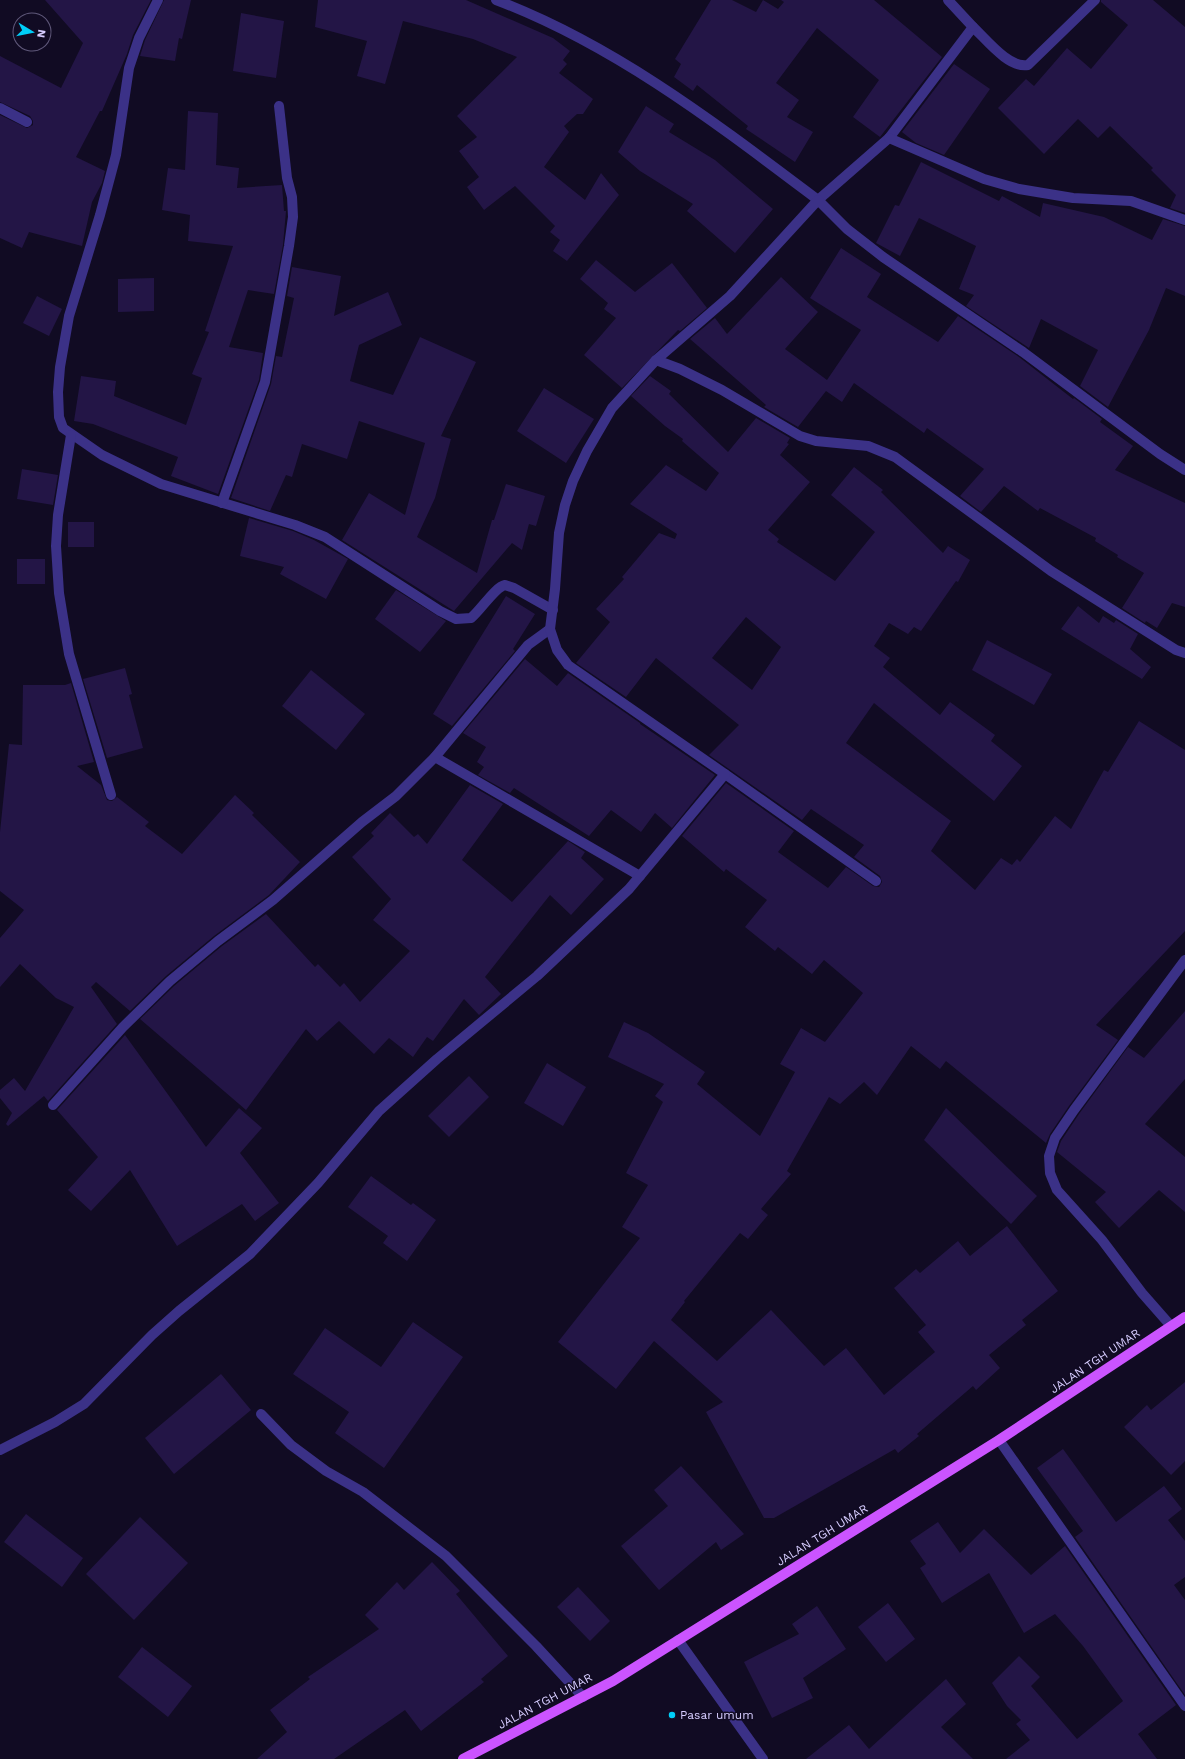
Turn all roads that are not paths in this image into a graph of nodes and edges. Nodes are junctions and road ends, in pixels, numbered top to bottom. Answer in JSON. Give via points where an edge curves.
{"nodes":[{"id":1,"x":158,"y":0,"type":"edge"},
{"id":2,"x":496,"y":0,"type":"edge"},
{"id":3,"x":948,"y":0,"type":"edge"},
{"id":4,"x":1095,"y":0,"type":"edge"},
{"id":5,"x":973,"y":27,"type":"junction"},
{"id":6,"x":279,"y":106,"type":"dead end"},
{"id":7,"x":0,"y":108,"type":"edge"},
{"id":8,"x":27,"y":122,"type":"dead end"},
{"id":9,"x":889,"y":138,"type":"junction"},
{"id":10,"x":818,"y":200,"type":"junction"},
{"id":11,"x":1185,"y":220,"type":"edge"},
{"id":12,"x":656,"y":360,"type":"junction"},
{"id":13,"x":71,"y":435,"type":"junction"},
{"id":14,"x":1185,"y":470,"type":"edge"},
{"id":15,"x":222,"y":503,"type":"junction"},
{"id":16,"x":553,"y":610,"type":"junction"},
{"id":17,"x":550,"y":629,"type":"junction"},
{"id":18,"x":1185,"y":653,"type":"edge"},
{"id":19,"x":435,"y":757,"type":"junction"},
{"id":20,"x":725,"y":774,"type":"junction"},
{"id":21,"x":111,"y":795,"type":"dead end"},
{"id":22,"x":640,"y":876,"type":"junction"},
{"id":23,"x":876,"y":881,"type":"dead end"},
{"id":24,"x":1185,"y":960,"type":"edge"},
{"id":25,"x":53,"y":1104,"type":"dead end"},
{"id":26,"x":1185,"y":1317,"type":"edge"},
{"id":27,"x":1171,"y":1326,"type":"junction"},
{"id":28,"x":261,"y":1414,"type":"dead end"},
{"id":29,"x":999,"y":1440,"type":"junction"},
{"id":30,"x":0,"y":1450,"type":"edge"},
{"id":31,"x":678,"y":1640,"type":"junction"},
{"id":32,"x":583,"y":1697,"type":"junction"},
{"id":33,"x":1185,"y":1706,"type":"edge"},
{"id":34,"x":463,"y":1759,"type":"edge"},
{"id":35,"x":763,"y":1759,"type":"edge"}],
"edges":[{"from":1,"to":13,"type":"street","via":[[139,38],[129,68],[116,155],[69,316],[58,392],[59,417],[63,428]]},
{"from":2,"to":10,"type":"street","via":[[556,26],[613,56],[693,109]]},
{"from":3,"to":5,"type":"street"},
{"from":4,"to":5,"type":"street","via":[[1028,65],[1012,63]]},
{"from":5,"to":9,"type":"street"},
{"from":6,"to":15,"type":"street","via":[[287,178],[292,197],[289,246],[266,382]]},
{"from":7,"to":8,"type":"street"},
{"from":9,"to":10,"type":"street"},
{"from":9,"to":11,"type":"street","via":[[984,179],[1019,189],[1073,198],[1131,202]]},
{"from":10,"to":12,"type":"street","via":[[730,296]]},
{"from":10,"to":14,"type":"street","via":[[847,229],[883,257],[1023,352]]},
{"from":12,"to":16,"type":"street","via":[[612,408],[573,481],[559,533]]},
{"from":12,"to":18,"type":"street","via":[[722,390],[800,436],[816,441],[868,446],[895,457],[1051,571],[1176,650]]},
{"from":13,"to":15,"type":"street","via":[[161,484]]},
{"from":13,"to":21,"type":"street","via":[[58,515],[56,546],[59,593],[69,654]]},
{"from":15,"to":16,"type":"street","via":[[325,537],[456,619],[471,618],[488,602],[497,588],[505,585]]},
{"from":16,"to":17,"type":"street"},
{"from":17,"to":19,"type":"street","via":[[528,645]]},
{"from":17,"to":20,"type":"street","via":[[557,650],[568,665]]},
{"from":19,"to":22,"type":"street"},
{"from":19,"to":25,"type":"street","via":[[396,796],[362,822],[273,900],[170,981],[123,1027]]},
{"from":20,"to":22,"type":"street"},
{"from":20,"to":23,"type":"street"},
{"from":22,"to":30,"type":"street","via":[[630,889],[536,976],[379,1111],[318,1183],[250,1254],[173,1316],[84,1404]]},
{"from":24,"to":27,"type":"street","via":[[1074,1110],[1055,1138],[1049,1156],[1050,1173],[1057,1190],[1102,1240]]},
{"from":26,"to":27,"type":"main road","name":"JALAN TGH UMAR"},
{"from":27,"to":29,"type":"main road","name":"JALAN TGH UMAR"},
{"from":28,"to":32,"type":"street","via":[[291,1445],[326,1471],[363,1492],[446,1556]]},
{"from":29,"to":31,"type":"main road","name":"JALAN TGH UMAR"},
{"from":29,"to":33,"type":"street"},
{"from":31,"to":32,"type":"main road","name":"JALAN TGH UMAR"},
{"from":31,"to":35,"type":"street"},
{"from":32,"to":34,"type":"main road","name":"JALAN TGH UMAR"}]}
